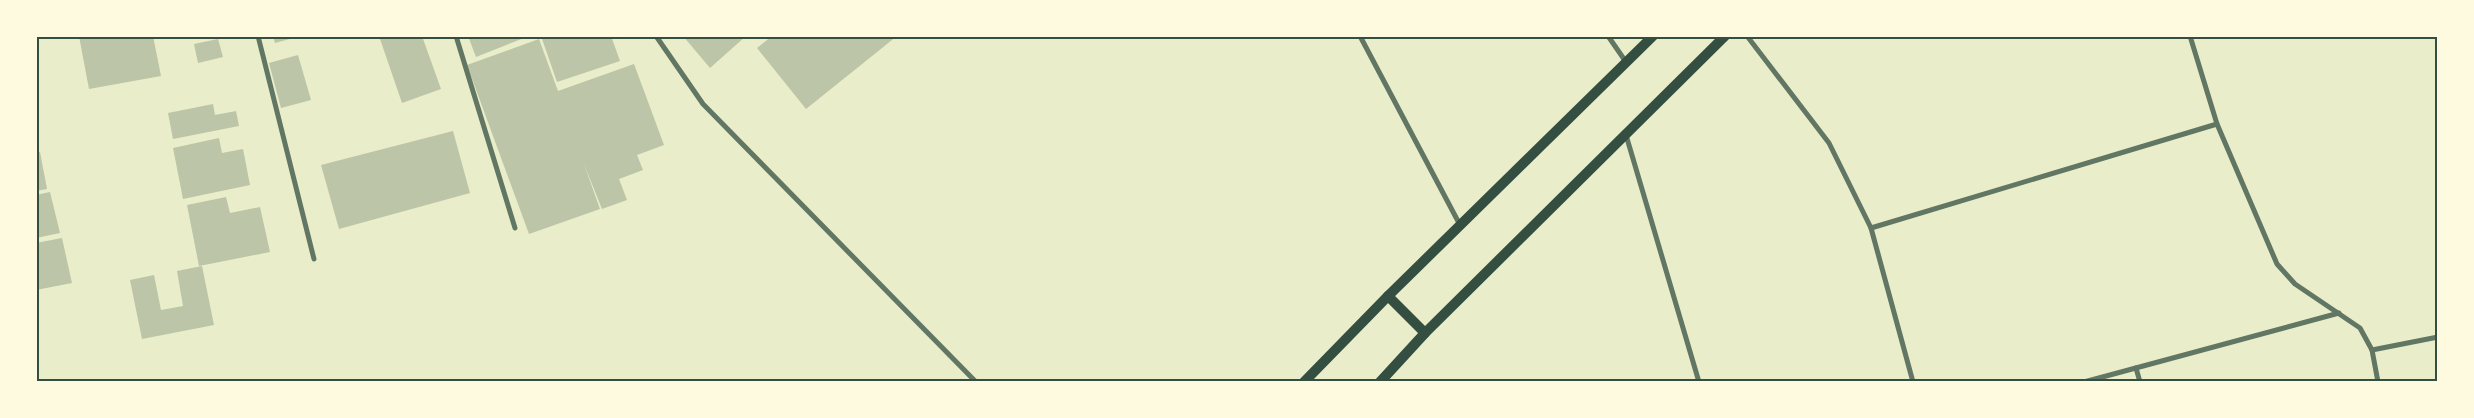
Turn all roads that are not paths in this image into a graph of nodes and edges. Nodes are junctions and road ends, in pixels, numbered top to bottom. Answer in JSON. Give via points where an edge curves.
{"nodes":[{"id":1,"x":258,"y":36,"type":"edge"},
{"id":2,"x":456,"y":36,"type":"edge"},
{"id":3,"x":656,"y":36,"type":"edge"},
{"id":4,"x":1360,"y":36,"type":"edge"},
{"id":5,"x":1608,"y":36,"type":"edge"},
{"id":6,"x":1653,"y":36,"type":"edge"},
{"id":7,"x":1725,"y":36,"type":"edge"},
{"id":8,"x":1747,"y":36,"type":"edge"},
{"id":9,"x":2190,"y":36,"type":"edge"},
{"id":10,"x":1626,"y":62,"type":"junction"},
{"id":11,"x":2217,"y":124,"type":"junction"},
{"id":12,"x":1626,"y":134,"type":"junction"},
{"id":13,"x":1460,"y":226,"type":"junction"},
{"id":14,"x":515,"y":228,"type":"dead end"},
{"id":15,"x":1871,"y":228,"type":"junction"},
{"id":16,"x":314,"y":259,"type":"dead end"},
{"id":17,"x":1388,"y":296,"type":"junction"},
{"id":18,"x":2338,"y":313,"type":"junction"},
{"id":19,"x":1425,"y":334,"type":"junction"},
{"id":20,"x":2438,"y":336,"type":"edge"},
{"id":21,"x":2372,"y":350,"type":"junction"},
{"id":22,"x":2136,"y":368,"type":"junction"},
{"id":23,"x":976,"y":382,"type":"edge"},
{"id":24,"x":1304,"y":382,"type":"edge"},
{"id":25,"x":1380,"y":382,"type":"edge"},
{"id":26,"x":1699,"y":382,"type":"edge"},
{"id":27,"x":1913,"y":382,"type":"edge"},
{"id":28,"x":2084,"y":382,"type":"edge"},
{"id":29,"x":2140,"y":382,"type":"edge"},
{"id":30,"x":2378,"y":382,"type":"edge"}],
"edges":[{"from":1,"to":16,"type":"street"},
{"from":2,"to":14,"type":"street"},
{"from":3,"to":23,"type":"street","via":[[704,104]]},
{"from":4,"to":13,"type":"street"},
{"from":5,"to":10,"type":"street"},
{"from":6,"to":10,"type":"main road"},
{"from":7,"to":12,"type":"main road"},
{"from":8,"to":15,"type":"street","via":[[1829,143]]},
{"from":9,"to":11,"type":"street"},
{"from":10,"to":13,"type":"main road"},
{"from":11,"to":15,"type":"street"},
{"from":11,"to":18,"type":"street","via":[[2277,264],[2296,284]]},
{"from":12,"to":19,"type":"main road"},
{"from":12,"to":26,"type":"street"},
{"from":13,"to":17,"type":"main road"},
{"from":15,"to":27,"type":"street"},
{"from":17,"to":19,"type":"main road"},
{"from":17,"to":24,"type":"main road"},
{"from":18,"to":21,"type":"street","via":[[2360,328]]},
{"from":18,"to":22,"type":"street"},
{"from":19,"to":25,"type":"main road"},
{"from":20,"to":21,"type":"street"},
{"from":21,"to":30,"type":"street"},
{"from":22,"to":28,"type":"street"},
{"from":22,"to":29,"type":"street"}]}
